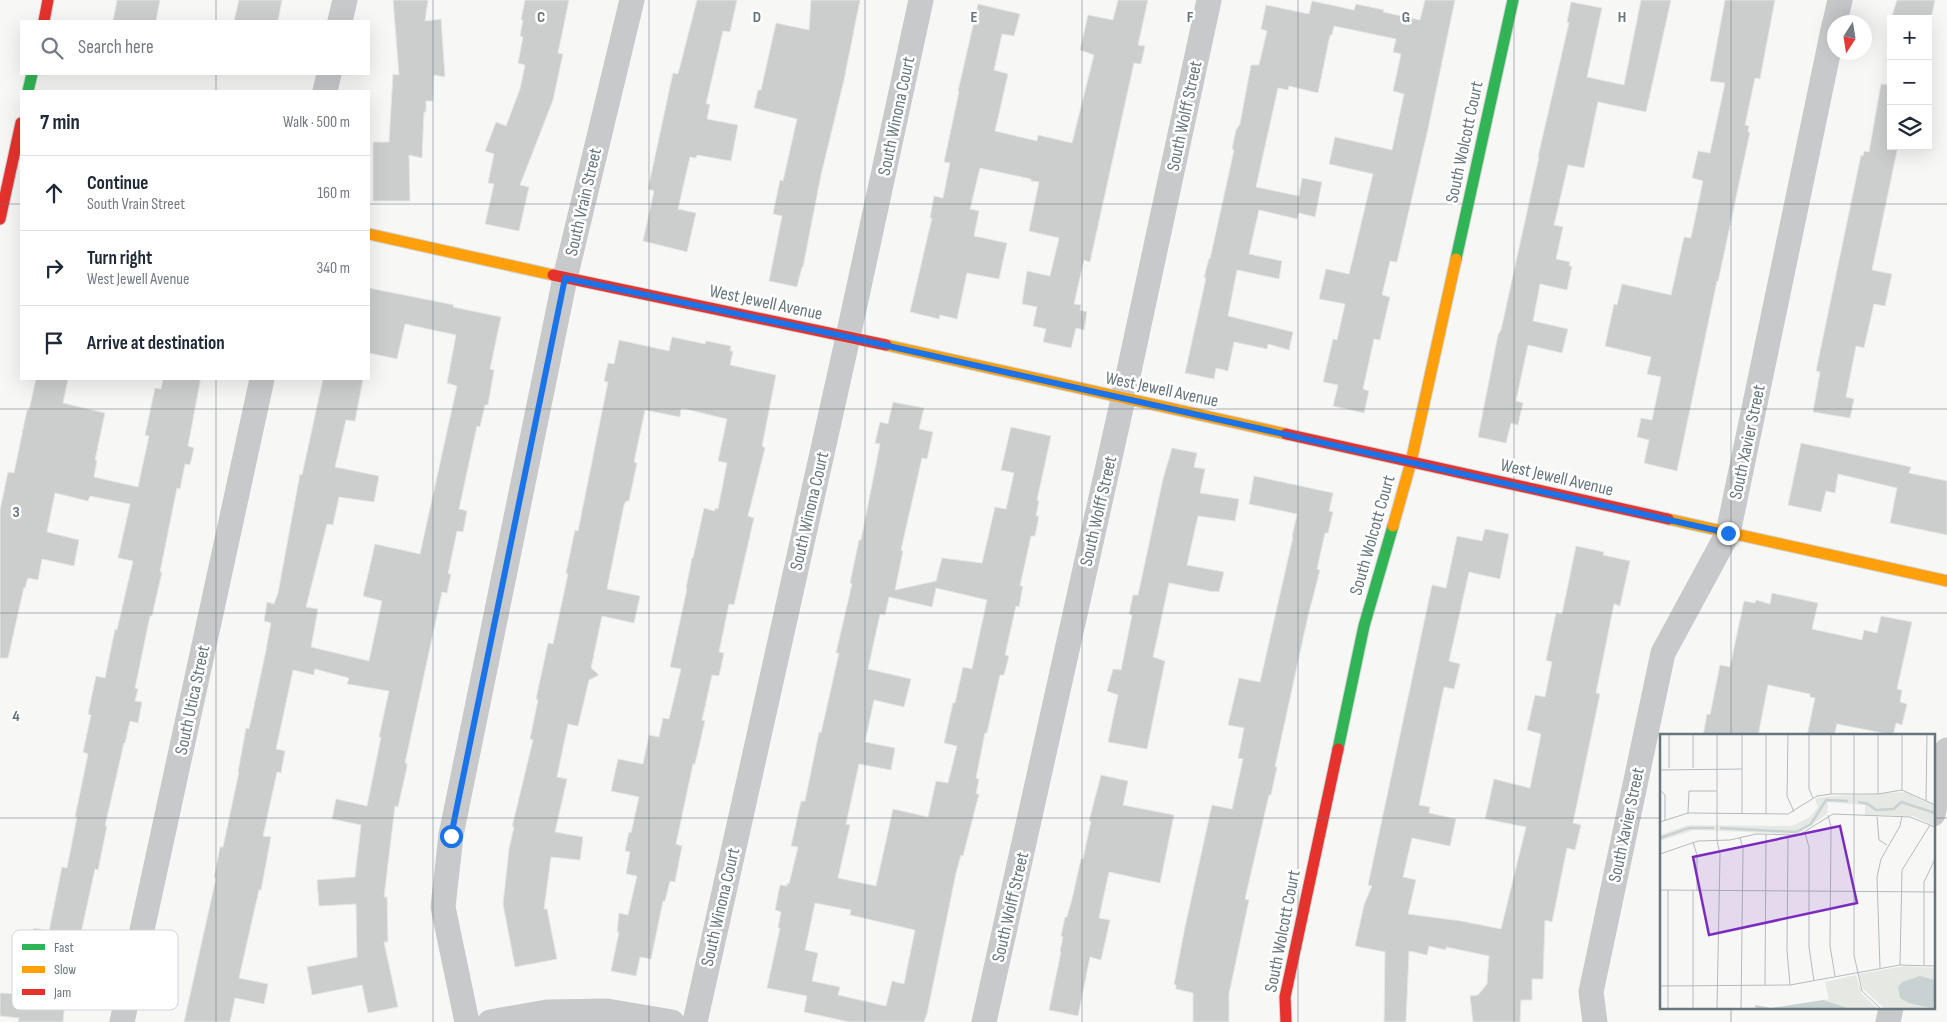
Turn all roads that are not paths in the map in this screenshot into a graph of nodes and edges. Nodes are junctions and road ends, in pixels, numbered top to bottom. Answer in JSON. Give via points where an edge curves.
{"nodes":[{"id":1,"x":48,"y":0,"type":"edge"},
{"id":2,"x":345,"y":0,"type":"edge"},
{"id":3,"x":632,"y":0,"type":"edge"},
{"id":4,"x":920,"y":0,"type":"edge"},
{"id":5,"x":1209,"y":0,"type":"edge"},
{"id":6,"x":1513,"y":0,"type":"edge"},
{"id":7,"x":1840,"y":0,"type":"edge"},
{"id":8,"x":1837,"y":15,"type":"edge"},
{"id":9,"x":44,"y":20,"type":"edge"},
{"id":10,"x":340,"y":20,"type":"edge"},
{"id":11,"x":1827,"y":60,"type":"edge"},
{"id":12,"x":32,"y":75,"type":"edge"},
{"id":13,"x":329,"y":75,"type":"edge"},
{"id":14,"x":28,"y":90,"type":"edge"},
{"id":15,"x":325,"y":90,"type":"edge"},
{"id":16,"x":20,"y":134,"type":"edge"},
{"id":17,"x":0,"y":153,"type":"edge"},
{"id":18,"x":18,"y":157,"type":"edge"},
{"id":19,"x":0,"y":219,"type":"edge"},
{"id":20,"x":370,"y":234,"type":"edge"},
{"id":21,"x":565,"y":278,"type":"junction"},
{"id":22,"x":848,"y":337,"type":"junction"},
{"id":23,"x":262,"y":380,"type":"edge"},
{"id":24,"x":1123,"y":398,"type":"junction"},
{"id":25,"x":1411,"y":462,"type":"junction"},
{"id":26,"x":1728,"y":533,"type":"junction"},
{"id":27,"x":1947,"y":581,"type":"edge"},
{"id":28,"x":1947,"y":750,"type":"edge"},
{"id":29,"x":1934,"y":809,"type":"edge"},
{"id":30,"x":142,"y":930,"type":"edge"},
{"id":31,"x":467,"y":1022,"type":"edge"},
{"id":32,"x":490,"y":1022,"type":"edge"},
{"id":33,"x":672,"y":1022,"type":"edge"},
{"id":34,"x":694,"y":1022,"type":"edge"},
{"id":35,"x":984,"y":1022,"type":"edge"},
{"id":36,"x":1286,"y":1022,"type":"edge"},
{"id":37,"x":1595,"y":1022,"type":"edge"}],
"edges":[{"from":1,"to":9,"type":"main road"},
{"from":2,"to":10,"type":"street"},
{"from":3,"to":21,"type":"street","name":"South Vrain Street"},
{"from":4,"to":22,"type":"street","name":"South Winona Court"},
{"from":5,"to":24,"type":"street","name":"South Wolff Street"},
{"from":6,"to":25,"type":"main road","name":"South Wolcott Court"},
{"from":7,"to":8,"type":"street","name":"South Xavier Street"},
{"from":11,"to":26,"type":"street","name":"South Xavier Street"},
{"from":12,"to":14,"type":"main road"},
{"from":13,"to":15,"type":"street"},
{"from":16,"to":18,"type":"main road"},
{"from":17,"to":18,"type":"main road"},
{"from":18,"to":19,"type":"main road"},
{"from":20,"to":21,"type":"main road","name":"West Jewell Avenue"},
{"from":21,"to":22,"type":"main road","name":"West Jewell Avenue"},
{"from":21,"to":31,"type":"street","name":"South Vrain Street","via":[[451,836],[443,907]]},
{"from":22,"to":24,"type":"main road","name":"West Jewell Avenue"},
{"from":22,"to":34,"type":"street","name":"South Winona Court"},
{"from":23,"to":30,"type":"street","name":"South Utica Street"},
{"from":24,"to":25,"type":"main road","name":"West Jewell Avenue"},
{"from":24,"to":35,"type":"street","name":"South Wolff Street"},
{"from":25,"to":26,"type":"main road","name":"West Jewell Avenue"},
{"from":25,"to":36,"type":"main road","name":"South Wolcott Court","via":[[1364,626],[1285,998]]},
{"from":26,"to":27,"type":"main road","name":"West Jewell Avenue"},
{"from":26,"to":37,"type":"street","name":"South Xavier Street","via":[[1663,653],[1591,992]]},
{"from":28,"to":29,"type":"street"},
{"from":32,"to":33,"type":"street","via":[[548,1012],[607,1012]]}]}
